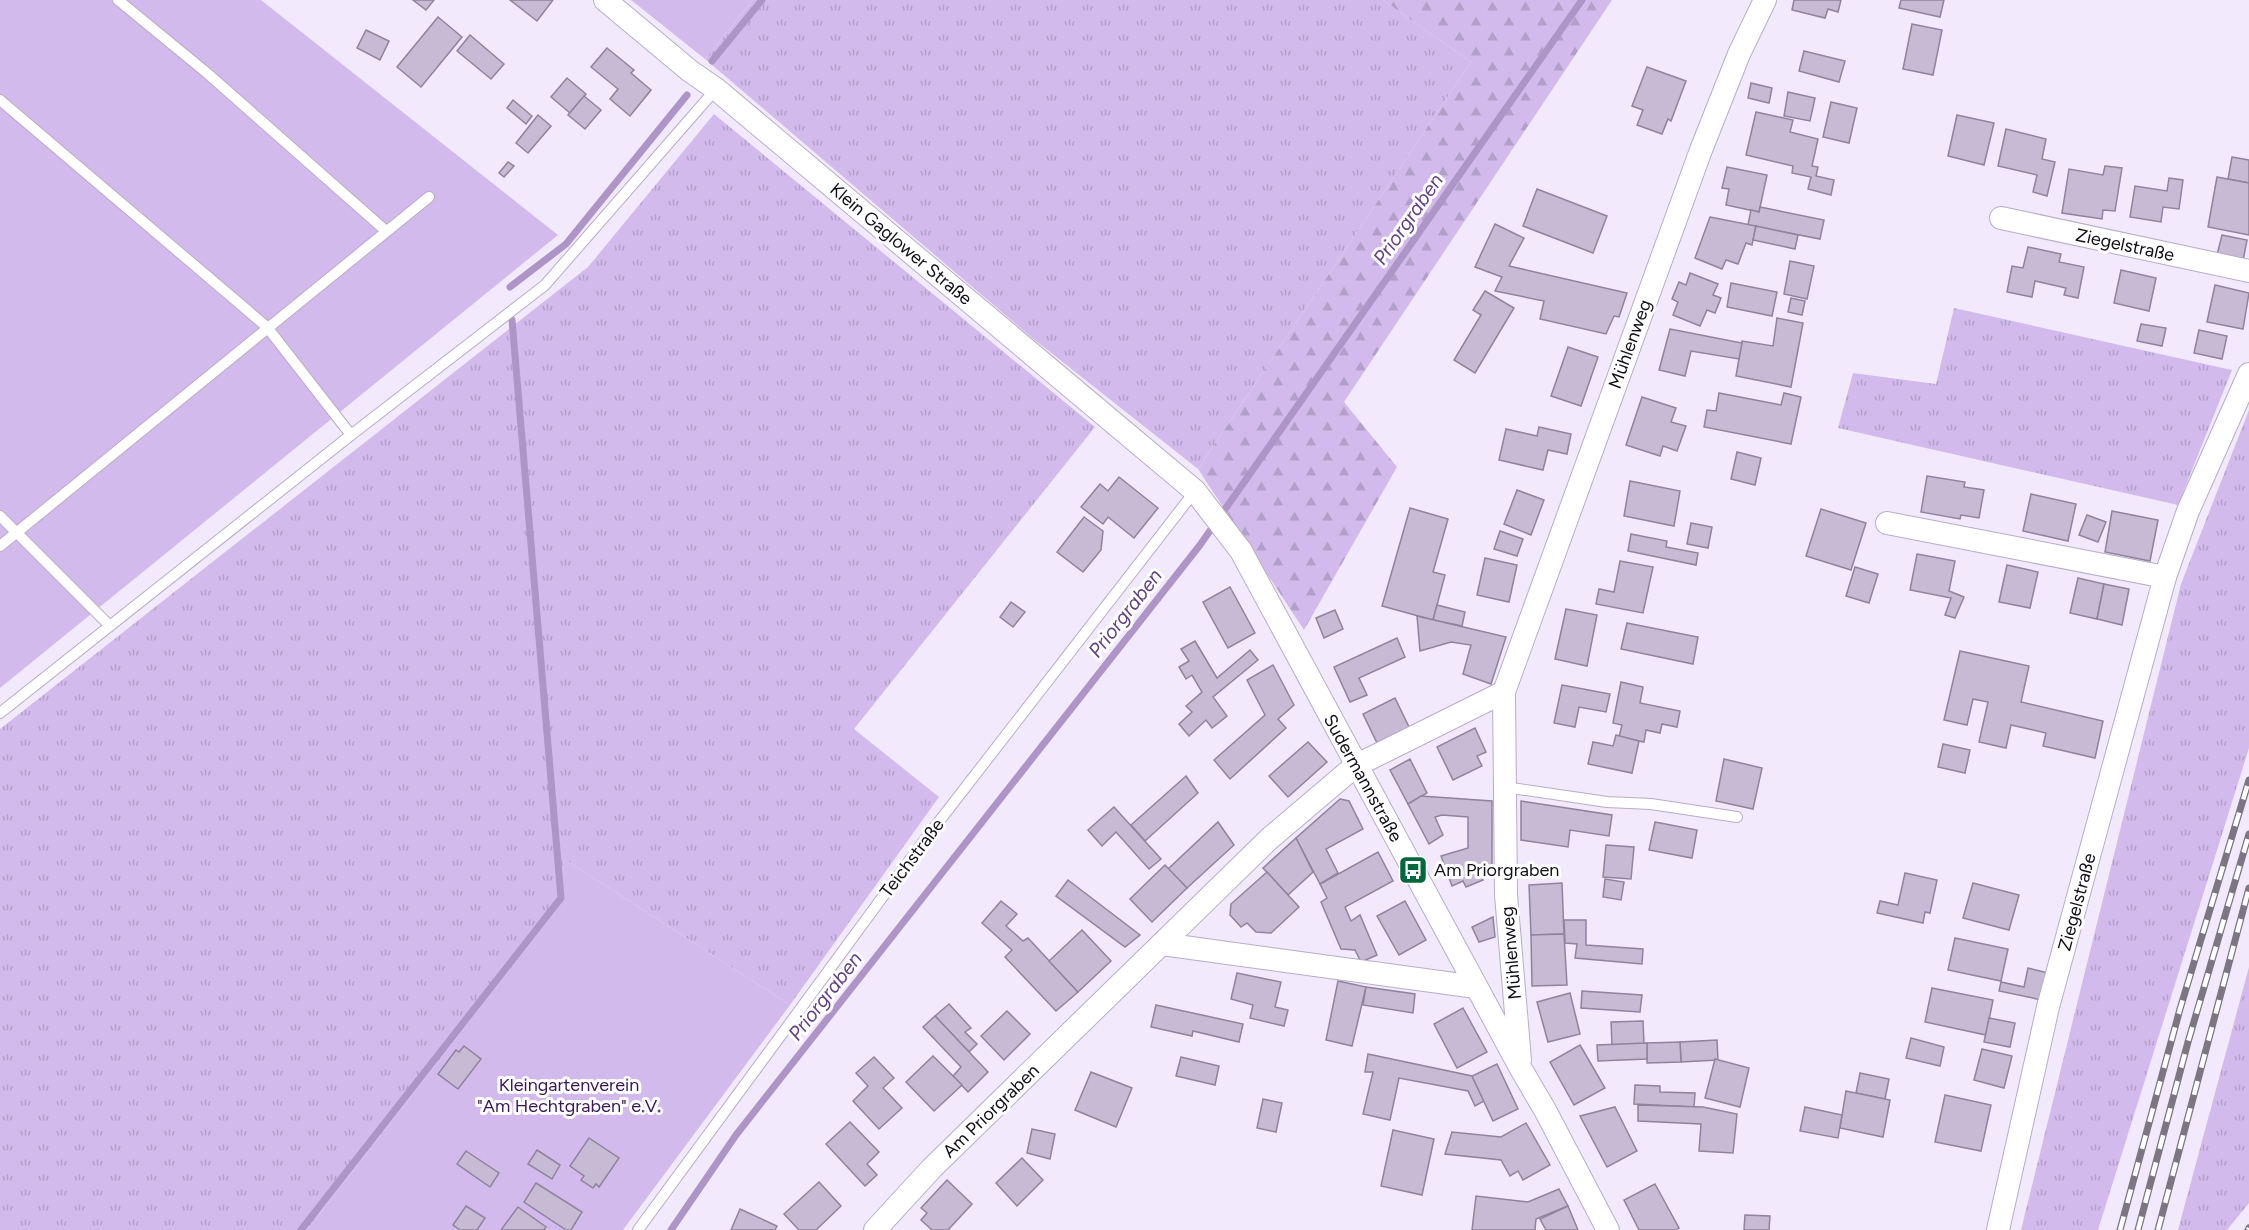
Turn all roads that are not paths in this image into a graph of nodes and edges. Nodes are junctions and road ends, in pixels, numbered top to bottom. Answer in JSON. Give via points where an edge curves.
{"nodes":[{"id":1,"x":118,"y":0,"type":"edge"},
{"id":2,"x":605,"y":0,"type":"edge"},
{"id":3,"x":1765,"y":0,"type":"edge"},
{"id":4,"x":716,"y":89,"type":"junction"},
{"id":5,"x":0,"y":100,"type":"edge"},
{"id":6,"x":429,"y":197,"type":"dead end"},
{"id":7,"x":2001,"y":218,"type":"dead end"},
{"id":8,"x":386,"y":231,"type":"junction"},
{"id":9,"x":2249,"y":271,"type":"edge"},
{"id":10,"x":267,"y":327,"type":"junction"},
{"id":11,"x":2249,"y":374,"type":"edge"},
{"id":12,"x":351,"y":435,"type":"junction"},
{"id":13,"x":1195,"y":491,"type":"junction"},
{"id":14,"x":0,"y":516,"type":"edge"},
{"id":15,"x":1887,"y":523,"type":"dead end"},
{"id":16,"x":17,"y":532,"type":"junction"},
{"id":17,"x":0,"y":546,"type":"edge"},
{"id":18,"x":2165,"y":577,"type":"junction"},
{"id":19,"x":110,"y":626,"type":"junction"},
{"id":20,"x":1504,"y":692,"type":"junction"},
{"id":21,"x":0,"y":713,"type":"edge"},
{"id":22,"x":1355,"y":766,"type":"junction"},
{"id":23,"x":1505,"y":787,"type":"junction"},
{"id":24,"x":1737,"y":817,"type":"dead end"},
{"id":25,"x":1162,"y":944,"type":"junction"},
{"id":26,"x":1476,"y":987,"type":"junction"},
{"id":27,"x":1521,"y":1069,"type":"junction"},
{"id":28,"x":638,"y":1230,"type":"edge"},
{"id":29,"x":875,"y":1230,"type":"edge"},
{"id":30,"x":1608,"y":1230,"type":"edge"},
{"id":31,"x":1998,"y":1230,"type":"edge"}],
"edges":[{"from":1,"to":8,"type":"lane"},
{"from":2,"to":4,"type":"street","name":"Klein Gaglower Straße"},
{"from":3,"to":20,"type":"street","name":"Mühlenweg","via":[[1701,150]]},
{"from":4,"to":12,"type":"lane","via":[[545,285]]},
{"from":4,"to":13,"type":"street","name":"Klein Gaglower Straße"},
{"from":5,"to":10,"type":"lane"},
{"from":6,"to":8,"type":"lane"},
{"from":7,"to":9,"type":"street","name":"Ziegelstraße"},
{"from":8,"to":10,"type":"lane"},
{"from":10,"to":12,"type":"lane"},
{"from":10,"to":16,"type":"lane"},
{"from":11,"to":18,"type":"street","name":"Ziegelstraße","via":[[2188,511]]},
{"from":12,"to":19,"type":"lane"},
{"from":13,"to":22,"type":"street","name":"Sudermannstraße","via":[[1241,551]]},
{"from":13,"to":28,"type":"lane","name":"Teichstraße","via":[[920,846]]},
{"from":14,"to":16,"type":"lane"},
{"from":15,"to":18,"type":"street"},
{"from":16,"to":17,"type":"lane"},
{"from":16,"to":19,"type":"lane"},
{"from":18,"to":31,"type":"street","name":"Ziegelstraße","via":[[2048,1007]]},
{"from":19,"to":21,"type":"lane"},
{"from":20,"to":22,"type":"street"},
{"from":20,"to":23,"type":"street","name":"Mühlenweg"},
{"from":22,"to":25,"type":"street","name":"Am Priorgraben","via":[[1269,839]]},
{"from":22,"to":26,"type":"street","name":"Sudermannstraße"},
{"from":23,"to":24,"type":"lane"},
{"from":23,"to":27,"type":"street","name":"Mühlenweg","via":[[1506,895]]},
{"from":25,"to":26,"type":"street"},
{"from":25,"to":29,"type":"street","name":"Am Priorgraben","via":[[932,1168]]},
{"from":26,"to":27,"type":"street","name":"Sudermannstraße"},
{"from":27,"to":30,"type":"street","name":"Sudermannstraße"}]}
